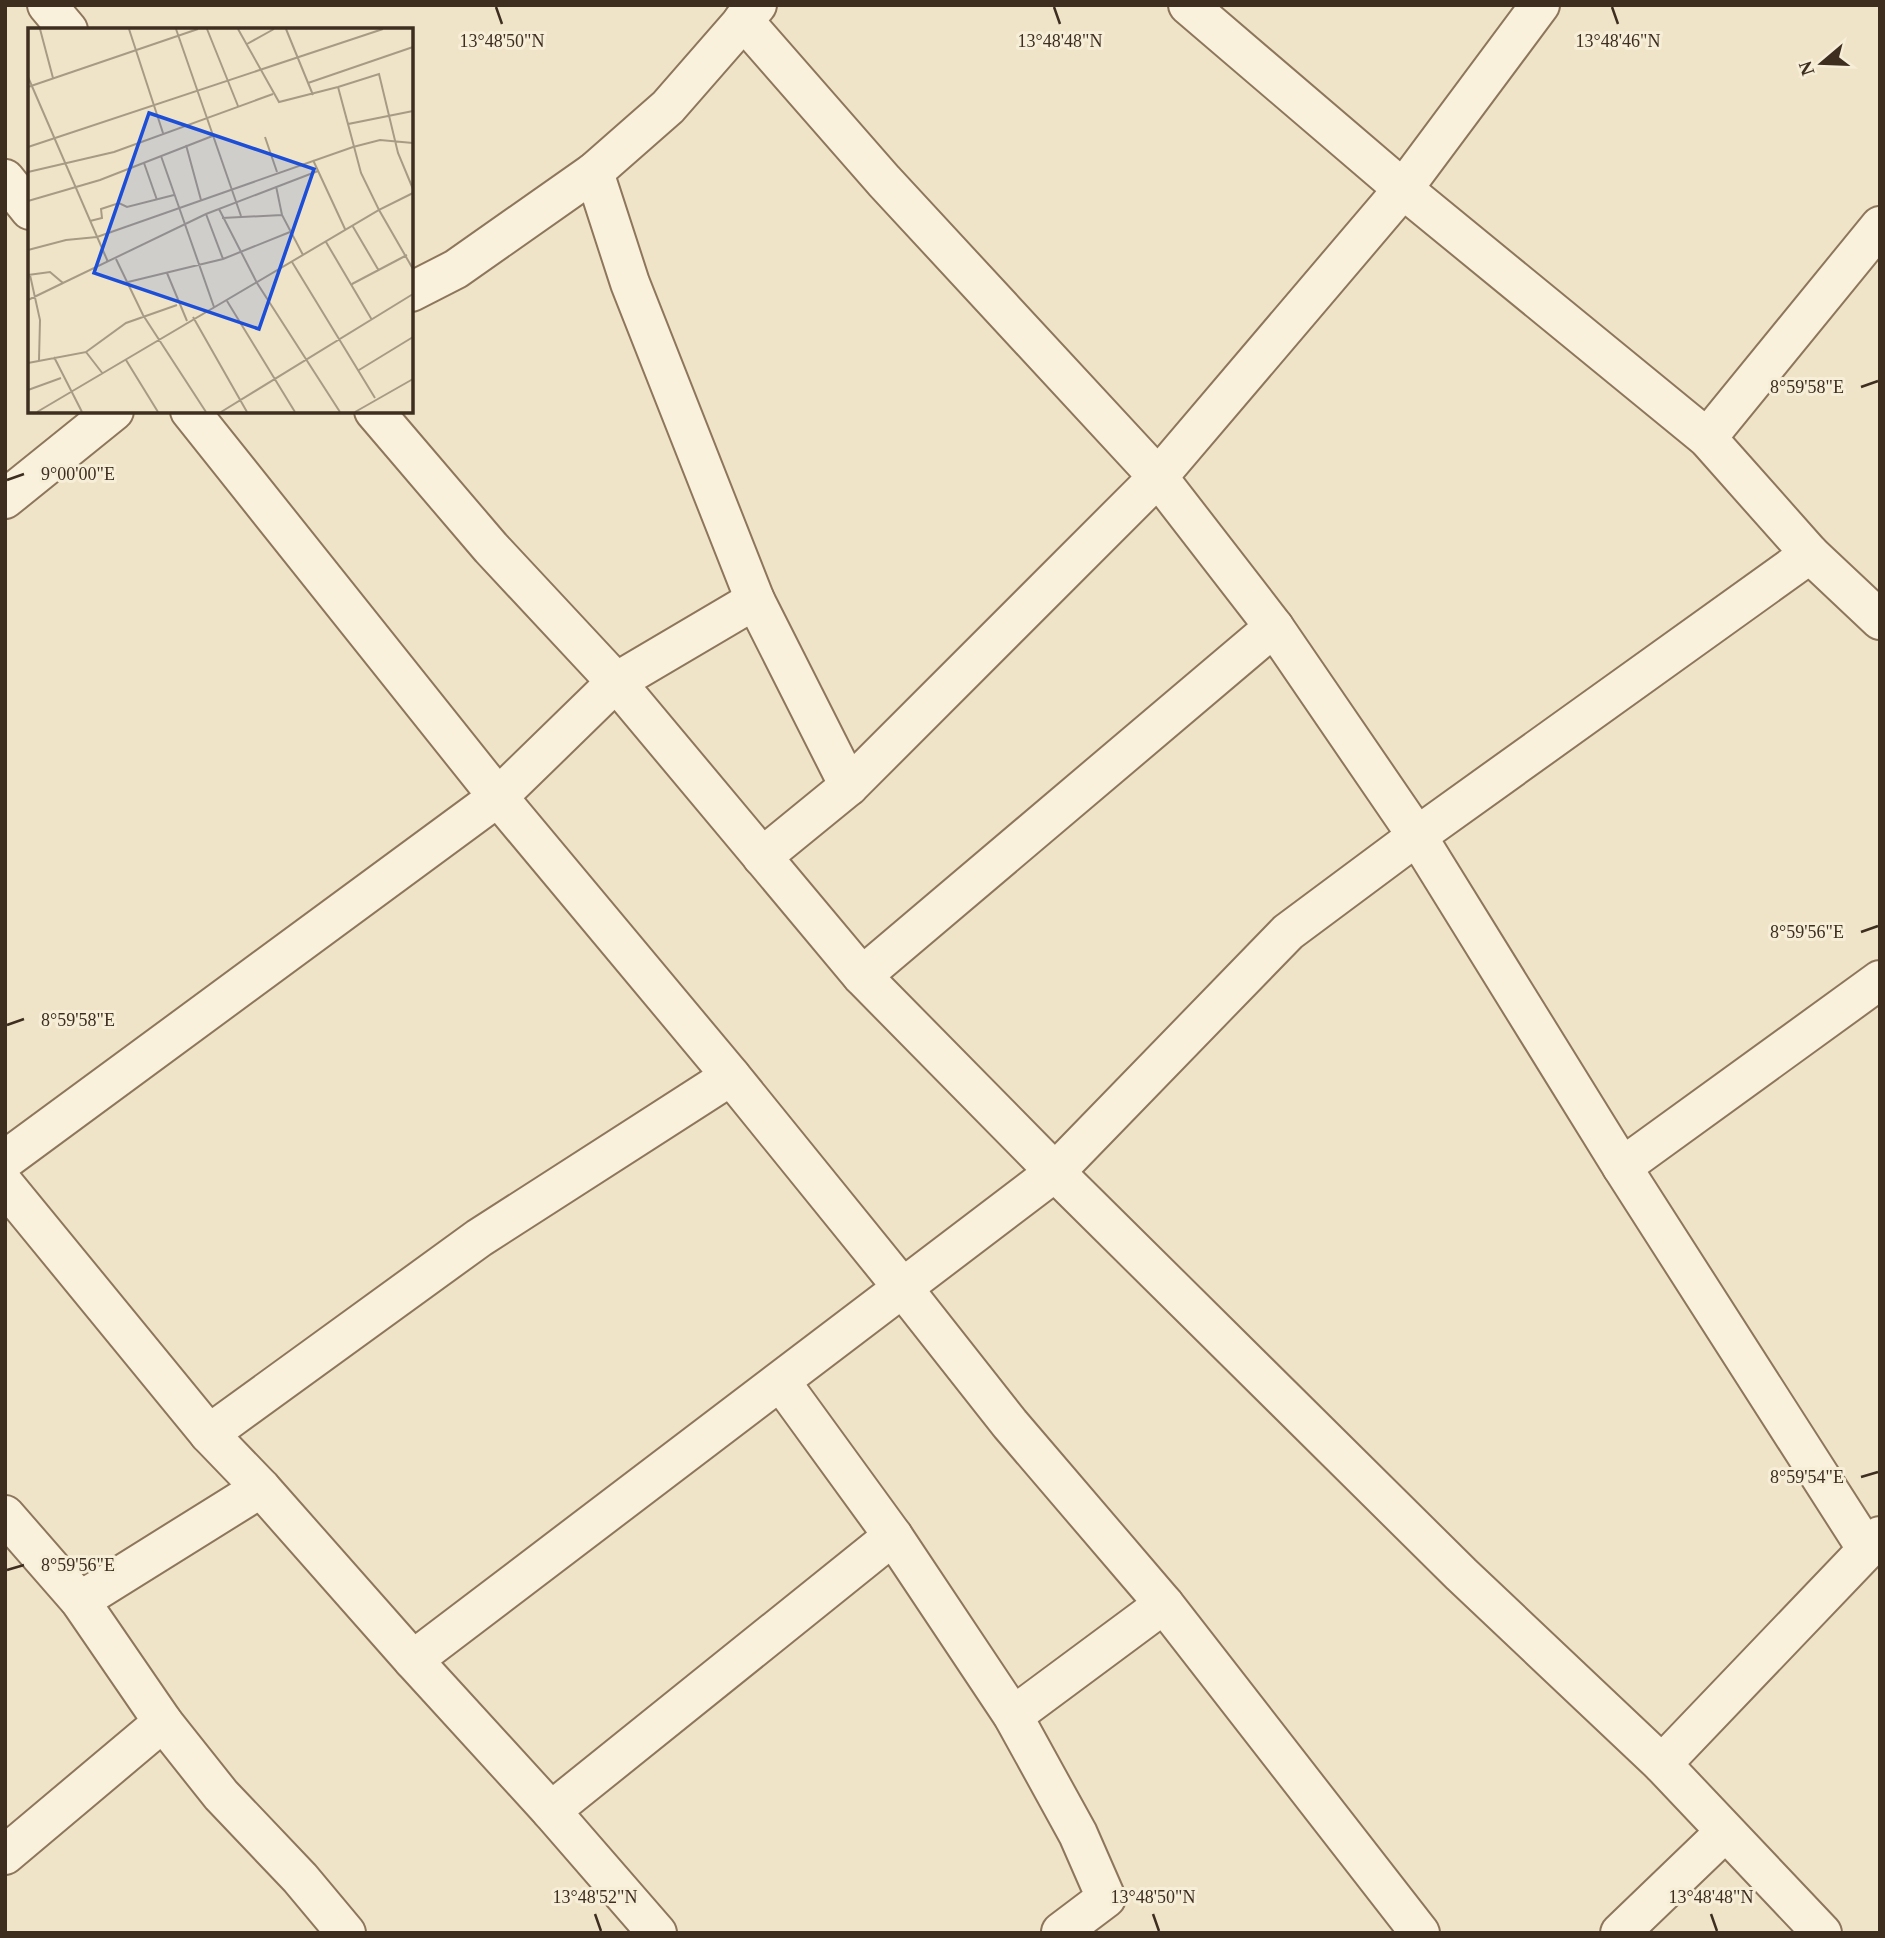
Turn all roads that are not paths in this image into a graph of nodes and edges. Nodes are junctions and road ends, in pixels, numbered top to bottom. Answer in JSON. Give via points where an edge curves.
{"nodes":[{"id":1,"x":47,"y":5,"type":"edge"},
{"id":2,"x":1188,"y":5,"type":"edge"},
{"id":3,"x":1540,"y":5,"type":"edge"},
{"id":4,"x":750,"y":13,"type":"edge"},
{"id":5,"x":66,"y":28,"type":"edge"},
{"id":6,"x":594,"y":172,"type":"junction"},
{"id":7,"x":5,"y":179,"type":"edge"},
{"id":8,"x":1403,"y":189,"type":"junction"},
{"id":9,"x":28,"y":208,"type":"edge"},
{"id":10,"x":1880,"y":226,"type":"edge"},
{"id":11,"x":413,"y":291,"type":"edge"},
{"id":12,"x":112,"y":413,"type":"edge"},
{"id":13,"x":192,"y":413,"type":"edge"},
{"id":14,"x":376,"y":413,"type":"edge"},
{"id":15,"x":1707,"y":438,"type":"junction"},
{"id":16,"x":1158,"y":477,"type":"junction"},
{"id":17,"x":5,"y":499,"type":"edge"},
{"id":18,"x":1810,"y":554,"type":"junction"},
{"id":19,"x":755,"y":600,"type":"junction"},
{"id":20,"x":1880,"y":620,"type":"edge"},
{"id":21,"x":1274,"y":627,"type":"junction"},
{"id":22,"x":616,"y":682,"type":"junction"},
{"id":23,"x":849,"y":786,"type":"junction"},
{"id":24,"x":498,"y":797,"type":"junction"},
{"id":25,"x":1417,"y":836,"type":"junction"},
{"id":26,"x":762,"y":857,"type":"junction"},
{"id":27,"x":862,"y":976,"type":"junction"},
{"id":28,"x":1880,"y":980,"type":"edge"},
{"id":29,"x":730,"y":1076,"type":"junction"},
{"id":30,"x":5,"y":1160,"type":"edge"},
{"id":31,"x":1622,"y":1167,"type":"junction"},
{"id":32,"x":1055,"y":1172,"type":"junction"},
{"id":33,"x":5,"y":1185,"type":"edge"},
{"id":34,"x":902,"y":1287,"type":"junction"},
{"id":35,"x":780,"y":1382,"type":"junction"},
{"id":36,"x":209,"y":1434,"type":"junction"},
{"id":37,"x":261,"y":1488,"type":"junction"},
{"id":38,"x":5,"y":1514,"type":"edge"},
{"id":39,"x":893,"y":1536,"type":"junction"},
{"id":40,"x":1873,"y":1542,"type":"edge"},
{"id":41,"x":80,"y":1601,"type":"junction"},
{"id":42,"x":1164,"y":1604,"type":"junction"},
{"id":43,"x":413,"y":1660,"type":"junction"},
{"id":44,"x":1013,"y":1716,"type":"junction"},
{"id":45,"x":163,"y":1722,"type":"junction"},
{"id":46,"x":1662,"y":1764,"type":"junction"},
{"id":47,"x":551,"y":1811,"type":"junction"},
{"id":48,"x":1725,"y":1832,"type":"junction"},
{"id":49,"x":5,"y":1855,"type":"edge"},
{"id":50,"x":345,"y":1933,"type":"edge"},
{"id":51,"x":657,"y":1933,"type":"edge"},
{"id":52,"x":1062,"y":1933,"type":"edge"},
{"id":53,"x":1420,"y":1933,"type":"edge"},
{"id":54,"x":1620,"y":1933,"type":"edge"},
{"id":55,"x":1822,"y":1933,"type":"edge"}],
"edges":[{"from":1,"to":5,"type":"street"},
{"from":2,"to":8,"type":"street"},
{"from":3,"to":8,"type":"street"},
{"from":4,"to":6,"type":"street","via":[[668,107]]},
{"from":4,"to":16,"type":"street","via":[[884,181]]},
{"from":6,"to":11,"type":"street","via":[[456,268]]},
{"from":6,"to":19,"type":"street","via":[[630,283]]},
{"from":7,"to":9,"type":"street"},
{"from":8,"to":15,"type":"street"},
{"from":8,"to":16,"type":"street"},
{"from":10,"to":15,"type":"street"},
{"from":12,"to":17,"type":"street"},
{"from":13,"to":24,"type":"street"},
{"from":14,"to":22,"type":"street","via":[[491,548]]},
{"from":15,"to":18,"type":"street"},
{"from":16,"to":21,"type":"street"},
{"from":16,"to":23,"type":"street"},
{"from":18,"to":20,"type":"street"},
{"from":18,"to":25,"type":"street"},
{"from":19,"to":22,"type":"street"},
{"from":19,"to":23,"type":"street"},
{"from":21,"to":25,"type":"street"},
{"from":21,"to":27,"type":"street"},
{"from":22,"to":24,"type":"street"},
{"from":22,"to":26,"type":"street"},
{"from":23,"to":26,"type":"street"},
{"from":24,"to":29,"type":"street"},
{"from":24,"to":30,"type":"street"},
{"from":25,"to":31,"type":"street"},
{"from":25,"to":32,"type":"street","via":[[1288,932]]},
{"from":26,"to":27,"type":"street"},
{"from":27,"to":32,"type":"street"},
{"from":28,"to":31,"type":"street"},
{"from":29,"to":34,"type":"street"},
{"from":29,"to":36,"type":"street","via":[[479,1238]]},
{"from":31,"to":40,"type":"street"},
{"from":32,"to":34,"type":"street"},
{"from":32,"to":46,"type":"street","via":[[1461,1574]]},
{"from":33,"to":36,"type":"street"},
{"from":34,"to":35,"type":"street"},
{"from":34,"to":42,"type":"street","via":[[1010,1424]]},
{"from":35,"to":39,"type":"street"},
{"from":35,"to":43,"type":"street"},
{"from":36,"to":37,"type":"street"},
{"from":37,"to":41,"type":"street"},
{"from":37,"to":43,"type":"street"},
{"from":38,"to":41,"type":"street"},
{"from":39,"to":44,"type":"street"},
{"from":39,"to":47,"type":"street"},
{"from":40,"to":46,"type":"street"},
{"from":41,"to":45,"type":"street"},
{"from":42,"to":44,"type":"street"},
{"from":42,"to":53,"type":"street"},
{"from":43,"to":47,"type":"street"},
{"from":44,"to":52,"type":"street","via":[[1078,1834],[1106,1898]]},
{"from":45,"to":49,"type":"street"},
{"from":45,"to":50,"type":"street","via":[[221,1795]]},
{"from":46,"to":48,"type":"street"},
{"from":47,"to":51,"type":"street"},
{"from":48,"to":54,"type":"street"},
{"from":48,"to":55,"type":"street"}]}
